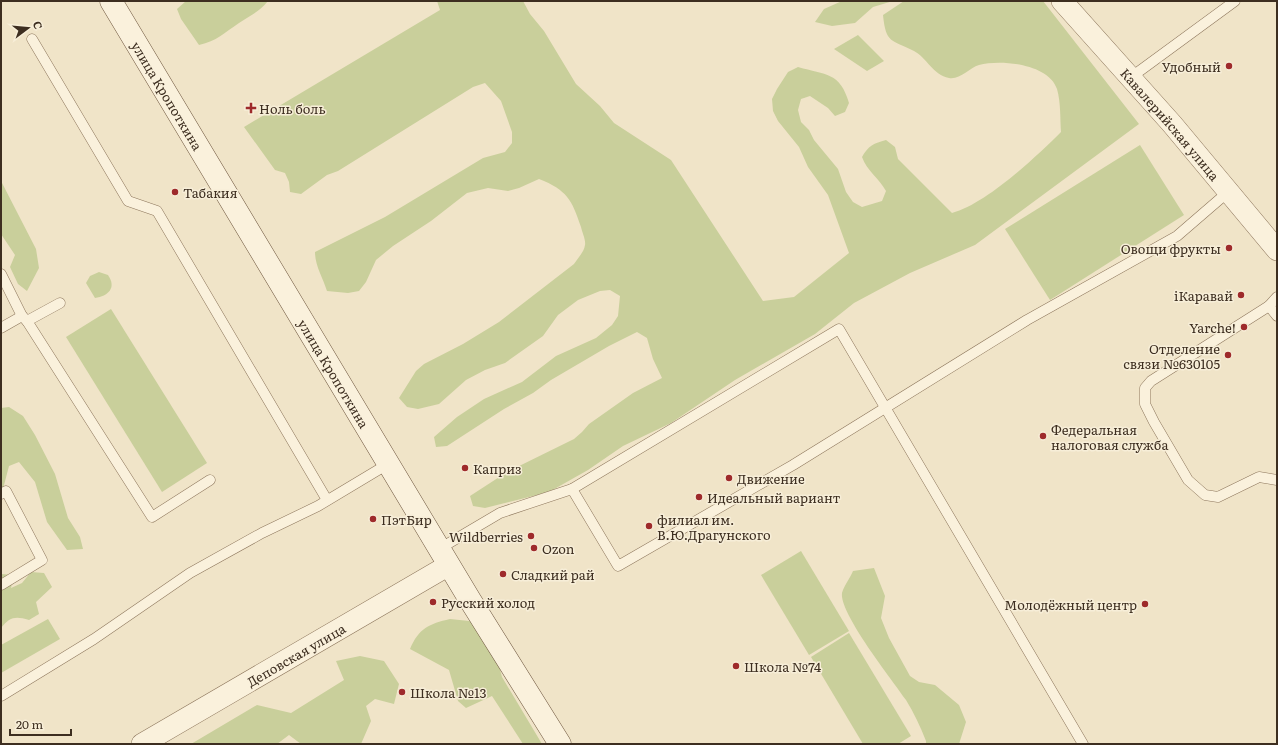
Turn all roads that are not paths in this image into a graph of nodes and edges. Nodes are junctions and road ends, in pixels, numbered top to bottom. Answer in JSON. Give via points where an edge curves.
{"nodes":[{"id":1,"x":111,"y":1,"type":"edge"},
{"id":2,"x":1062,"y":1,"type":"edge"},
{"id":3,"x":1235,"y":1,"type":"edge"},
{"id":4,"x":32,"y":40,"type":"dead end"},
{"id":5,"x":1130,"y":78,"type":"junction"},
{"id":6,"x":1228,"y":192,"type":"junction"},
{"id":7,"x":1277,"y":250,"type":"edge"},
{"id":8,"x":1,"y":274,"type":"edge"},
{"id":9,"x":1277,"y":297,"type":"edge"},
{"id":10,"x":60,"y":303,"type":"dead end"},
{"id":11,"x":1269,"y":306,"type":"junction"},
{"id":12,"x":1277,"y":316,"type":"edge"},
{"id":13,"x":25,"y":319,"type":"junction"},
{"id":14,"x":1,"y":328,"type":"edge"},
{"id":15,"x":884,"y":408,"type":"junction"},
{"id":16,"x":388,"y":464,"type":"junction"},
{"id":17,"x":210,"y":480,"type":"dead end"},
{"id":18,"x":1277,"y":480,"type":"edge"},
{"id":19,"x":572,"y":489,"type":"junction"},
{"id":20,"x":1,"y":494,"type":"edge"},
{"id":21,"x":327,"y":500,"type":"junction"},
{"id":22,"x":444,"y":557,"type":"junction"},
{"id":23,"x":1,"y":585,"type":"edge"},
{"id":24,"x":1,"y":696,"type":"edge"},
{"id":25,"x":142,"y":744,"type":"edge"},
{"id":26,"x":560,"y":744,"type":"edge"},
{"id":27,"x":1083,"y":744,"type":"edge"}],
"edges":[{"from":1,"to":16,"type":"main road","name":"улица Кропоткина"},
{"from":2,"to":5,"type":"street","name":"Кавалерийская улица"},
{"from":3,"to":5,"type":"lane"},
{"from":4,"to":21,"type":"lane","via":[[128,201],[157,211]]},
{"from":5,"to":6,"type":"street","name":"Кавалерийская улица"},
{"from":6,"to":7,"type":"street","name":"Кавалерийская улица"},
{"from":6,"to":15,"type":"lane","via":[[1177,236],[1027,320]]},
{"from":8,"to":13,"type":"lane"},
{"from":9,"to":11,"type":"lane"},
{"from":10,"to":13,"type":"lane"},
{"from":11,"to":12,"type":"lane"},
{"from":11,"to":18,"type":"lane","via":[[1151,381],[1144,388],[1145,404],[1188,480],[1205,495],[1218,498],[1259,477]]},
{"from":13,"to":14,"type":"lane"},
{"from":13,"to":17,"type":"lane","via":[[152,516]]},
{"from":15,"to":19,"type":"lane","via":[[618,566]]},
{"from":15,"to":19,"type":"lane","via":[[839,329]]},
{"from":15,"to":27,"type":"lane"},
{"from":16,"to":21,"type":"lane"},
{"from":16,"to":22,"type":"main road","name":"улица Кропоткина"},
{"from":19,"to":22,"type":"lane","via":[[500,513]]},
{"from":20,"to":23,"type":"lane","via":[[6,492],[42,560]]},
{"from":21,"to":24,"type":"lane","via":[[190,574],[94,639]]},
{"from":22,"to":25,"type":"street","name":"Деповская улица"},
{"from":22,"to":26,"type":"main road","name":"улица Кропоткина"}]}
